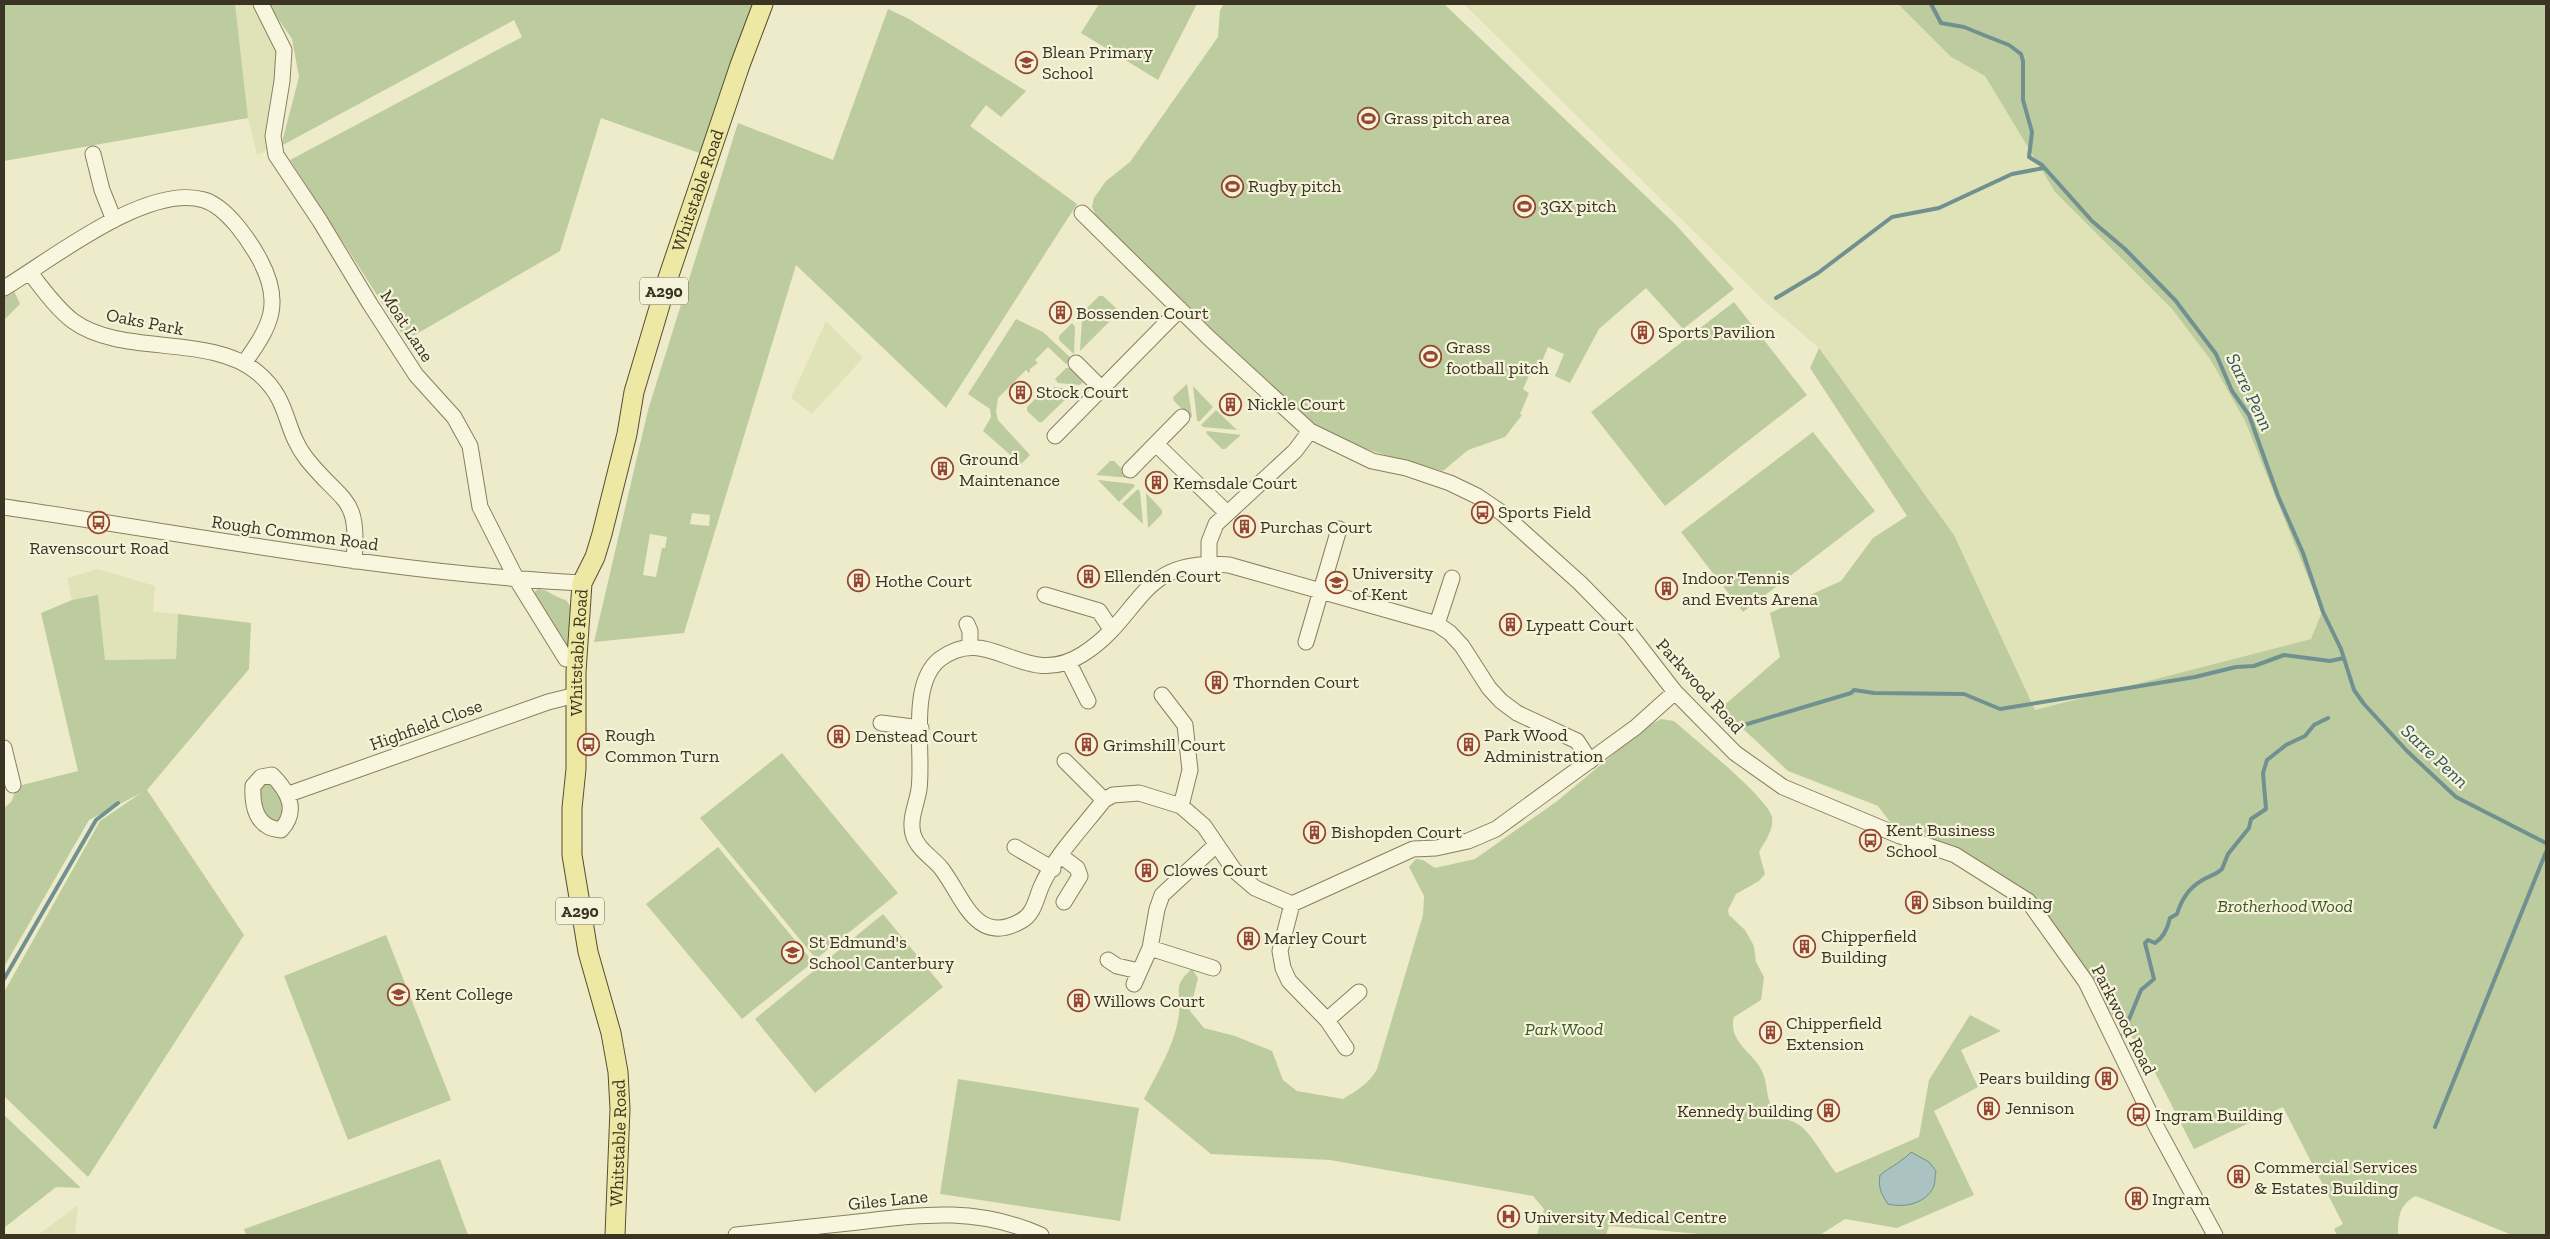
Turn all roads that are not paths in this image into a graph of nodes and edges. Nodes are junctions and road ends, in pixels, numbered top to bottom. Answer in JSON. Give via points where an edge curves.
{"nodes":[{"id":1,"x":261,"y":4,"type":"edge"},
{"id":2,"x":764,"y":4,"type":"edge"},
{"id":3,"x":93,"y":154,"type":"dead end"},
{"id":4,"x":1082,"y":213,"type":"dead end"},
{"id":5,"x":114,"y":220,"type":"junction"},
{"id":6,"x":30,"y":273,"type":"junction"},
{"id":7,"x":4,"y":288,"type":"edge"},
{"id":8,"x":1180,"y":310,"type":"junction"},
{"id":9,"x":244,"y":363,"type":"junction"},
{"id":10,"x":1076,"y":363,"type":"dead end"},
{"id":11,"x":1101,"y":388,"type":"junction"},
{"id":12,"x":1182,"y":417,"type":"dead end"},
{"id":13,"x":1310,"y":431,"type":"junction"},
{"id":14,"x":1055,"y":436,"type":"dead end"},
{"id":15,"x":1156,"y":444,"type":"junction"},
{"id":16,"x":1130,"y":470,"type":"dead end"},
{"id":17,"x":4,"y":507,"type":"edge"},
{"id":18,"x":1227,"y":513,"type":"junction"},
{"id":19,"x":1339,"y":529,"type":"dead end"},
{"id":20,"x":354,"y":561,"type":"junction"},
{"id":21,"x":1209,"y":563,"type":"junction"},
{"id":22,"x":1452,"y":578,"type":"dead end"},
{"id":23,"x":517,"y":580,"type":"junction"},
{"id":24,"x":582,"y":583,"type":"junction"},
{"id":25,"x":1321,"y":591,"type":"junction"},
{"id":26,"x":1045,"y":595,"type":"dead end"},
{"id":27,"x":967,"y":624,"type":"dead end"},
{"id":28,"x":1437,"y":624,"type":"junction"},
{"id":29,"x":1111,"y":630,"type":"junction"},
{"id":30,"x":1306,"y":642,"type":"dead end"},
{"id":31,"x":970,"y":646,"type":"junction"},
{"id":32,"x":566,"y":659,"type":"dead end"},
{"id":33,"x":1069,"y":663,"type":"junction"},
{"id":34,"x":1675,"y":692,"type":"junction"},
{"id":35,"x":1162,"y":695,"type":"dead end"},
{"id":36,"x":576,"y":696,"type":"junction"},
{"id":37,"x":1088,"y":700,"type":"dead end"},
{"id":38,"x":881,"y":723,"type":"dead end"},
{"id":39,"x":921,"y":728,"type":"junction"},
{"id":40,"x":4,"y":748,"type":"edge"},
{"id":41,"x":1065,"y":761,"type":"dead end"},
{"id":42,"x":1590,"y":761,"type":"junction"},
{"id":43,"x":13,"y":785,"type":"dead end"},
{"id":44,"x":289,"y":794,"type":"dead end"},
{"id":45,"x":1104,"y":800,"type":"junction"},
{"id":46,"x":1181,"y":806,"type":"junction"},
{"id":47,"x":1216,"y":846,"type":"junction"},
{"id":48,"x":1015,"y":847,"type":"dead end"},
{"id":49,"x":1057,"y":862,"type":"junction"},
{"id":50,"x":1064,"y":902,"type":"dead end"},
{"id":51,"x":1292,"y":904,"type":"junction"},
{"id":52,"x":1150,"y":948,"type":"junction"},
{"id":53,"x":1108,"y":960,"type":"dead end"},
{"id":54,"x":1213,"y":968,"type":"dead end"},
{"id":55,"x":1359,"y":992,"type":"dead end"},
{"id":56,"x":1327,"y":1020,"type":"junction"},
{"id":57,"x":1346,"y":1048,"type":"dead end"},
{"id":58,"x":615,"y":1235,"type":"edge"},
{"id":59,"x":736,"y":1235,"type":"edge"},
{"id":60,"x":1041,"y":1235,"type":"edge"},
{"id":61,"x":2215,"y":1235,"type":"edge"}],
"edges":[{"from":1,"to":23,"type":"street","name":"Moat Lane","via":[[284,50],[282,81],[274,117],[276,155],[416,375],[454,417],[470,446],[480,507]]},
{"from":2,"to":24,"type":"main road","name":"Whitstable Road","number":"A290","via":[[668,278],[634,392],[602,534]]},
{"from":3,"to":5,"type":"street"},
{"from":4,"to":8,"type":"street","name":"Parkwood Road"},
{"from":5,"to":6,"type":"street","via":[[71,243]]},
{"from":5,"to":9,"type":"street","via":[[180,196],[205,200],[239,227],[267,273],[273,296],[269,322]]},
{"from":6,"to":7,"type":"street"},
{"from":6,"to":9,"type":"street","name":"Oaks Park","via":[[63,312],[89,329],[115,337],[220,354]]},
{"from":8,"to":11,"type":"street"},
{"from":8,"to":13,"type":"street","name":"Parkwood Road"},
{"from":9,"to":20,"type":"street","name":"Oaks Park","via":[[278,395],[304,456],[350,506],[356,525]]},
{"from":10,"to":11,"type":"street"},
{"from":11,"to":14,"type":"street"},
{"from":12,"to":15,"type":"street"},
{"from":13,"to":18,"type":"street","via":[[1295,451]]},
{"from":13,"to":34,"type":"street","name":"Parkwood Road","via":[[1372,461],[1450,483],[1502,513],[1580,583],[1630,634]]},
{"from":15,"to":16,"type":"street"},
{"from":15,"to":18,"type":"street"},
{"from":17,"to":20,"type":"street","name":"Rough Common Road"},
{"from":18,"to":21,"type":"street","via":[[1212,530]]},
{"from":19,"to":25,"type":"street"},
{"from":20,"to":23,"type":"street","name":"Rough Common Road"},
{"from":21,"to":25,"type":"street","via":[[1229,565]]},
{"from":21,"to":29,"type":"street","via":[[1175,569],[1165,575],[1146,590]]},
{"from":22,"to":28,"type":"street"},
{"from":23,"to":24,"type":"street","name":"Rough Common Road"},
{"from":23,"to":32,"type":"street","name":"Moat Lane"},
{"from":24,"to":36,"type":"main road","name":"Whitstable Road","number":"A290"},
{"from":25,"to":28,"type":"street"},
{"from":25,"to":30,"type":"street"},
{"from":26,"to":29,"type":"street","via":[[1100,611]]},
{"from":27,"to":31,"type":"street"},
{"from":28,"to":42,"type":"street","via":[[1462,646],[1500,701],[1517,713],[1577,741]]},
{"from":29,"to":33,"type":"street","via":[[1086,653]]},
{"from":31,"to":33,"type":"street","via":[[994,651],[1030,666]]},
{"from":31,"to":39,"type":"street","via":[[939,660],[930,671],[921,699]]},
{"from":33,"to":37,"type":"street"},
{"from":34,"to":42,"type":"street"},
{"from":34,"to":61,"type":"street","name":"Parkwood Road","via":[[1734,753],[1783,787],[1955,855],[2028,901],[2086,982]]},
{"from":35,"to":46,"type":"street","via":[[1185,715],[1190,770]]},
{"from":36,"to":44,"type":"street","name":"Highfield Close","via":[[548,702]]},
{"from":36,"to":58,"type":"main road","name":"Whitstable Road","number":"A290","via":[[572,855],[588,952],[611,1033],[618,1072],[620,1109]]},
{"from":38,"to":39,"type":"street"},
{"from":39,"to":49,"type":"street","via":[[919,789],[912,819],[913,834],[918,845],[940,868],[979,922],[989,928],[1005,928],[1023,921],[1033,910],[1042,885]]},
{"from":40,"to":43,"type":"street"},
{"from":41,"to":45,"type":"street"},
{"from":42,"to":51,"type":"street","via":[[1496,829],[1468,841],[1413,849]]},
{"from":45,"to":46,"type":"street","via":[[1113,795],[1139,793]]},
{"from":45,"to":49,"type":"street"},
{"from":46,"to":47,"type":"street","via":[[1204,826]]},
{"from":47,"to":51,"type":"street","via":[[1234,870],[1255,888]]},
{"from":47,"to":52,"type":"street","via":[[1162,895]]},
{"from":48,"to":49,"type":"street"},
{"from":49,"to":50,"type":"street","via":[[1077,868],[1080,876]]},
{"from":51,"to":56,"type":"street","via":[[1280,951],[1283,968],[1294,987]]},
{"from":52,"to":53,"type":"street","via":[[1136,978]]},
{"from":52,"to":54,"type":"street"},
{"from":55,"to":56,"type":"street"},
{"from":56,"to":57,"type":"street"},
{"from":59,"to":60,"type":"street","name":"Giles Lane","via":[[931,1214],[1006,1221]]}]}
